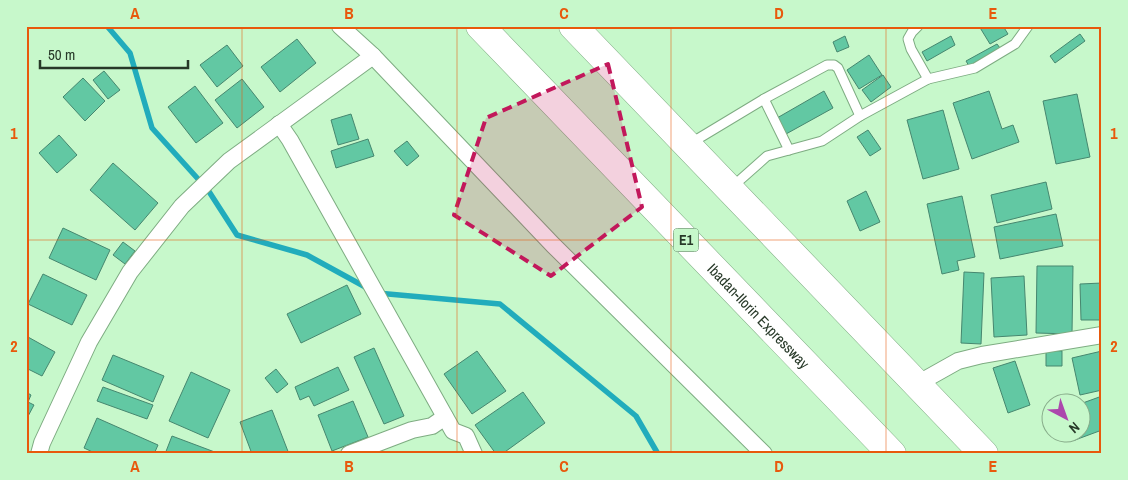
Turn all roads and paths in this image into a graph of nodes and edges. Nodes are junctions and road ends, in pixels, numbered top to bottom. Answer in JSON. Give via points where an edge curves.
{"nodes":[{"id":1,"x":340,"y":26,"type":"edge"},
{"id":2,"x":480,"y":26,"type":"edge"},
{"id":3,"x":573,"y":26,"type":"edge"},
{"id":4,"x":918,"y":26,"type":"edge"},
{"id":5,"x":1028,"y":26,"type":"edge"},
{"id":6,"x":373,"y":56,"type":"junction"},
{"id":7,"x":928,"y":79,"type":"junction"},
{"id":8,"x":764,"y":99,"type":"junction"},
{"id":9,"x":860,"y":116,"type":"junction"},
{"id":10,"x":279,"y":124,"type":"junction"},
{"id":11,"x":687,"y":145,"type":"junction"},
{"id":12,"x":789,"y":150,"type":"junction"},
{"id":13,"x":730,"y":189,"type":"junction"},
{"id":14,"x":1102,"y":335,"type":"edge"},
{"id":15,"x":917,"y":384,"type":"junction"},
{"id":16,"x":445,"y":417,"type":"junction"},
{"id":17,"x":39,"y":454,"type":"edge"},
{"id":18,"x":349,"y":454,"type":"edge"},
{"id":19,"x":474,"y":454,"type":"edge"},
{"id":20,"x":764,"y":454,"type":"edge"},
{"id":21,"x":892,"y":454,"type":"edge"},
{"id":22,"x":984,"y":454,"type":"edge"}],
"edges":[{"from":1,"to":6,"type":"street"},
{"from":2,"to":21,"type":"highway","name":"Ibadan-Ilorin Expressway","number":"E1"},
{"from":3,"to":11,"type":"highway"},
{"from":4,"to":7,"type":"lane","via":[[908,39]]},
{"from":5,"to":7,"type":"lane","via":[[1015,44],[975,68]]},
{"from":6,"to":10,"type":"street"},
{"from":6,"to":20,"type":"street","via":[[553,245]]},
{"from":7,"to":9,"type":"lane"},
{"from":8,"to":9,"type":"lane","via":[[816,70],[834,64]]},
{"from":8,"to":11,"type":"lane"},
{"from":8,"to":12,"type":"lane"},
{"from":9,"to":12,"type":"lane","via":[[822,141]]},
{"from":10,"to":16,"type":"street"},
{"from":10,"to":17,"type":"street","via":[[229,161],[182,206],[130,272],[89,342]]},
{"from":11,"to":13,"type":"highway"},
{"from":12,"to":13,"type":"lane","via":[[767,156]]},
{"from":13,"to":15,"type":"highway"},
{"from":14,"to":15,"type":"street","via":[[982,354],[958,361]]},
{"from":15,"to":22,"type":"highway"},
{"from":16,"to":18,"type":"street","via":[[432,426],[412,430]]},
{"from":16,"to":19,"type":"street","via":[[453,431],[466,436]]}]}
